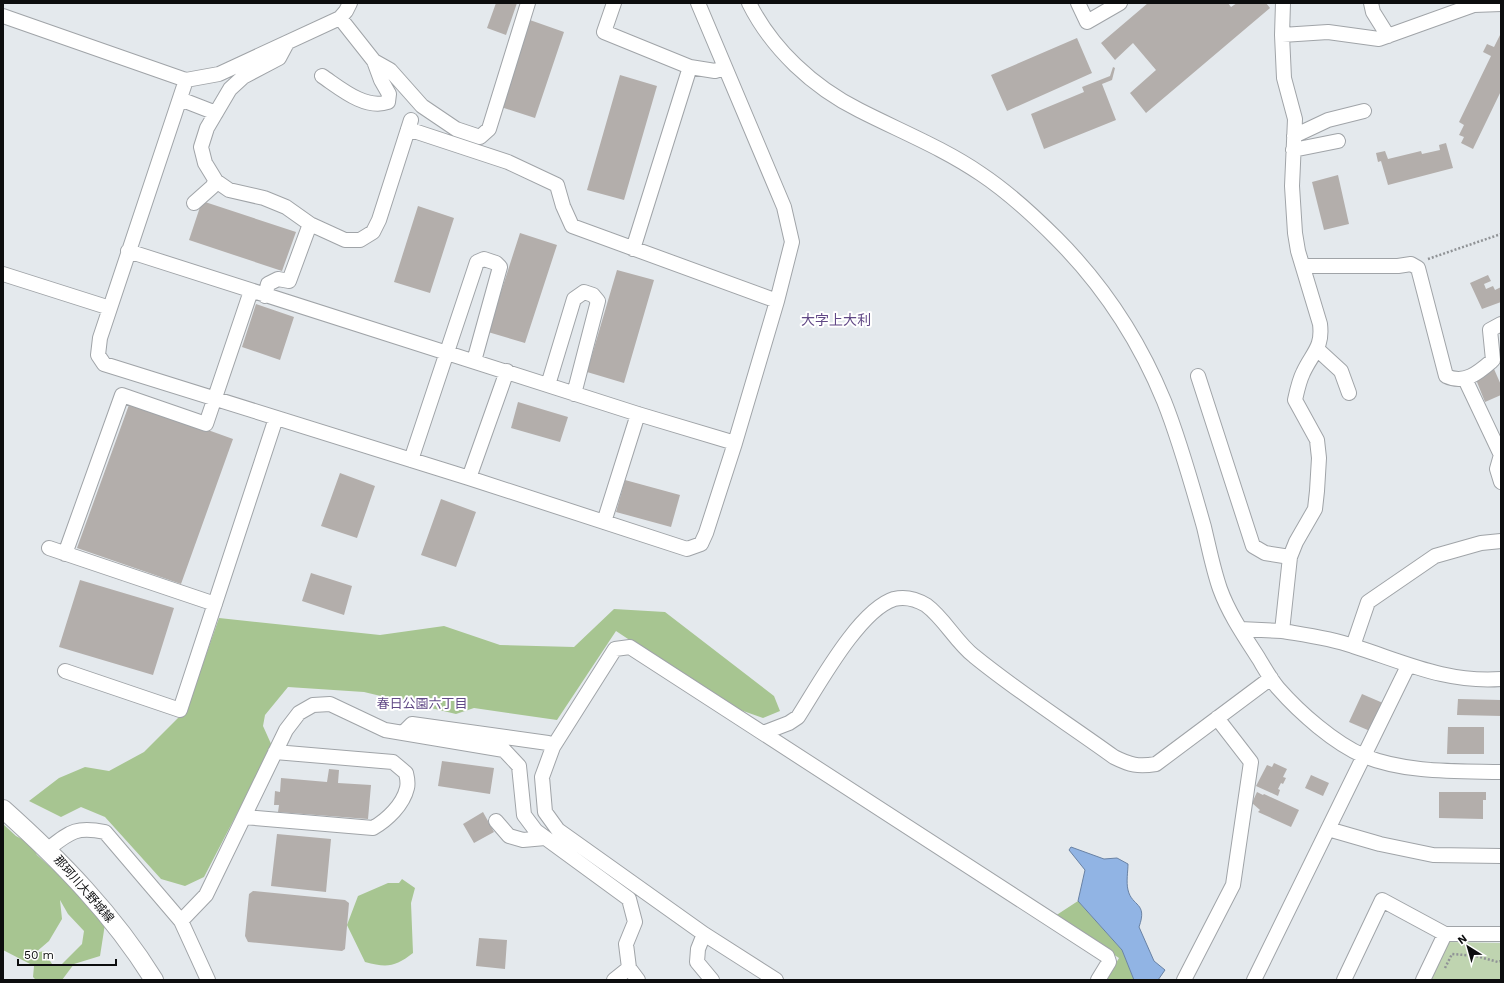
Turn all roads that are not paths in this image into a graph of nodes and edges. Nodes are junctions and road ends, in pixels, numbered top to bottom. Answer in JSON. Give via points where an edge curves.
{"nodes":[{"id":1,"x":350,"y":3,"type":"edge"},
{"id":2,"x":528,"y":3,"type":"edge"},
{"id":3,"x":614,"y":3,"type":"edge"},
{"id":4,"x":698,"y":3,"type":"edge"},
{"id":5,"x":749,"y":3,"type":"edge"},
{"id":6,"x":1078,"y":3,"type":"edge"},
{"id":7,"x":1120,"y":3,"type":"edge"},
{"id":8,"x":1284,"y":3,"type":"edge"},
{"id":9,"x":1371,"y":3,"type":"edge"},
{"id":10,"x":1501,"y":4,"type":"edge"},
{"id":11,"x":3,"y":16,"type":"edge"},
{"id":12,"x":340,"y":18,"type":"junction"},
{"id":13,"x":1282,"y":35,"type":"junction"},
{"id":14,"x":1388,"y":36,"type":"junction"},
{"id":15,"x":287,"y":43,"type":"junction"},
{"id":16,"x":374,"y":61,"type":"junction"},
{"id":17,"x":690,"y":67,"type":"junction"},
{"id":18,"x":725,"y":68,"type":"junction"},
{"id":19,"x":322,"y":76,"type":"dead end"},
{"id":20,"x":186,"y":80,"type":"junction"},
{"id":21,"x":180,"y":99,"type":"junction"},
{"id":22,"x":1364,"y":110,"type":"dead end"},
{"id":23,"x":216,"y":113,"type":"junction"},
{"id":24,"x":1338,"y":141,"type":"dead end"},
{"id":25,"x":1294,"y":143,"type":"junction"},
{"id":26,"x":216,"y":181,"type":"junction"},
{"id":27,"x":194,"y":203,"type":"dead end"},
{"id":28,"x":310,"y":224,"type":"junction"},
{"id":29,"x":633,"y":249,"type":"junction"},
{"id":30,"x":128,"y":251,"type":"junction"},
{"id":31,"x":1304,"y":266,"type":"junction"},
{"id":32,"x":3,"y":274,"type":"edge"},
{"id":33,"x":252,"y":291,"type":"junction"},
{"id":34,"x":265,"y":296,"type":"junction"},
{"id":35,"x":777,"y":301,"type":"junction"},
{"id":36,"x":110,"y":308,"type":"junction"},
{"id":37,"x":1501,"y":324,"type":"edge"},
{"id":38,"x":1317,"y":349,"type":"junction"},
{"id":39,"x":445,"y":352,"type":"junction"},
{"id":40,"x":474,"y":361,"type":"junction"},
{"id":41,"x":507,"y":371,"type":"junction"},
{"id":42,"x":1198,"y":376,"type":"dead end"},
{"id":43,"x":1465,"y":379,"type":"junction"},
{"id":44,"x":548,"y":385,"type":"junction"},
{"id":45,"x":1349,"y":393,"type":"dead end"},
{"id":46,"x":574,"y":394,"type":"junction"},
{"id":47,"x":216,"y":399,"type":"junction"},
{"id":48,"x":638,"y":414,"type":"junction"},
{"id":49,"x":276,"y":418,"type":"junction"},
{"id":50,"x":735,"y":443,"type":"junction"},
{"id":51,"x":1501,"y":455,"type":"edge"},
{"id":52,"x":411,"y":460,"type":"junction"},
{"id":53,"x":469,"y":478,"type":"junction"},
{"id":54,"x":1501,"y":482,"type":"edge"},
{"id":55,"x":604,"y":522,"type":"junction"},
{"id":56,"x":1501,"y":541,"type":"edge"},
{"id":57,"x":49,"y":548,"type":"dead end"},
{"id":58,"x":65,"y":554,"type":"junction"},
{"id":59,"x":1290,"y":557,"type":"junction"},
{"id":60,"x":215,"y":604,"type":"junction"},
{"id":61,"x":1240,"y":629,"type":"junction"},
{"id":62,"x":1282,"y":631,"type":"junction"},
{"id":63,"x":1353,"y":646,"type":"junction"},
{"id":64,"x":1408,"y":666,"type":"junction"},
{"id":65,"x":65,"y":671,"type":"dead end"},
{"id":66,"x":1271,"y":678,"type":"junction"},
{"id":67,"x":1501,"y":679,"type":"edge"},
{"id":68,"x":1217,"y":718,"type":"junction"},
{"id":69,"x":403,"y":733,"type":"junction"},
{"id":70,"x":763,"y":733,"type":"junction"},
{"id":71,"x":553,"y":746,"type":"junction"},
{"id":72,"x":276,"y":752,"type":"junction"},
{"id":73,"x":1365,"y":756,"type":"junction"},
{"id":74,"x":1501,"y":772,"type":"edge"},
{"id":75,"x":3,"y":809,"type":"edge"},
{"id":76,"x":244,"y":817,"type":"junction"},
{"id":77,"x":496,"y":821,"type":"dead end"},
{"id":78,"x":1328,"y":829,"type":"junction"},
{"id":79,"x":545,"y":838,"type":"junction"},
{"id":80,"x":48,"y":849,"type":"junction"},
{"id":81,"x":1501,"y":856,"type":"edge"},
{"id":82,"x":181,"y":921,"type":"junction"},
{"id":83,"x":704,"y":934,"type":"junction"},
{"id":84,"x":1445,"y":934,"type":"junction"},
{"id":85,"x":1501,"y":934,"type":"edge"},
{"id":86,"x":629,"y":968,"type":"junction"},
{"id":87,"x":154,"y":980,"type":"edge"},
{"id":88,"x":208,"y":980,"type":"edge"},
{"id":89,"x":614,"y":980,"type":"edge"},
{"id":90,"x":638,"y":980,"type":"edge"},
{"id":91,"x":712,"y":980,"type":"edge"},
{"id":92,"x":776,"y":980,"type":"edge"},
{"id":93,"x":1098,"y":980,"type":"edge"},
{"id":94,"x":1184,"y":980,"type":"edge"},
{"id":95,"x":1254,"y":980,"type":"edge"},
{"id":96,"x":1344,"y":980,"type":"edge"},
{"id":97,"x":1423,"y":980,"type":"edge"}],
"edges":[{"from":1,"to":12,"type":"street"},
{"from":2,"to":16,"type":"street","via":[[489,129],[480,137],[456,129],[422,106],[390,70]]},
{"from":3,"to":17,"type":"street","via":[[604,32]]},
{"from":4,"to":18,"type":"street"},
{"from":5,"to":61,"type":"street","via":[[781,51],[817,84],[856,109],[922,140],[982,174],[1025,209],[1083,266],[1132,336],[1164,400],[1221,590]]},
{"from":6,"to":7,"type":"street","via":[[1087,22]]},
{"from":8,"to":13,"type":"street"},
{"from":9,"to":14,"type":"street","via":[[1373,12]]},
{"from":10,"to":14,"type":"street","via":[[1474,5]]},
{"from":11,"to":20,"type":"street"},
{"from":12,"to":15,"type":"street"},
{"from":12,"to":16,"type":"street"},
{"from":13,"to":14,"type":"street","via":[[1328,32],[1379,39]]},
{"from":13,"to":25,"type":"street","via":[[1284,78],[1295,119]]},
{"from":15,"to":20,"type":"street","via":[[219,74]]},
{"from":15,"to":23,"type":"street","via":[[280,58],[243,77],[230,89]]},
{"from":16,"to":19,"type":"street","via":[[390,94],[388,102],[380,105],[363,101]]},
{"from":17,"to":18,"type":"street","via":[[715,71]]},
{"from":17,"to":29,"type":"street"},
{"from":18,"to":35,"type":"street","via":[[784,207],[792,242]]},
{"from":20,"to":21,"type":"street"},
{"from":21,"to":23,"type":"street"},
{"from":21,"to":30,"type":"street"},
{"from":22,"to":25,"type":"street","via":[[1328,120]]},
{"from":23,"to":26,"type":"street","via":[[207,128],[201,147],[205,163]]},
{"from":24,"to":25,"type":"street"},
{"from":25,"to":31,"type":"street","via":[[1292,186],[1295,233]]},
{"from":26,"to":27,"type":"street"},
{"from":26,"to":28,"type":"street","via":[[229,190],[264,198],[286,207]]},
{"from":28,"to":29,"type":"street","via":[[345,240],[360,240],[373,232],[409,124],[508,162],[557,185],[572,226]]},
{"from":28,"to":34,"type":"street","via":[[289,281],[278,279],[268,284]]},
{"from":29,"to":35,"type":"street"},
{"from":30,"to":33,"type":"street"},
{"from":30,"to":36,"type":"street"},
{"from":31,"to":38,"type":"street","via":[[1322,334]]},
{"from":31,"to":43,"type":"street","via":[[1411,264],[1418,268],[1446,376],[1454,380]]},
{"from":32,"to":36,"type":"street"},
{"from":33,"to":34,"type":"street"},
{"from":33,"to":47,"type":"street"},
{"from":34,"to":39,"type":"street"},
{"from":35,"to":50,"type":"street"},
{"from":36,"to":47,"type":"street","via":[[100,338],[98,355],[104,364]]},
{"from":37,"to":43,"type":"street","via":[[1490,330],[1494,360]]},
{"from":38,"to":45,"type":"street","via":[[1341,371]]},
{"from":38,"to":59,"type":"street","via":[[1303,373],[1295,400],[1317,440],[1319,458],[1315,509]]},
{"from":39,"to":40,"type":"street"},
{"from":39,"to":40,"type":"street","via":[[477,262],[484,259],[500,267]]},
{"from":39,"to":52,"type":"street"},
{"from":40,"to":41,"type":"street"},
{"from":41,"to":44,"type":"street"},
{"from":41,"to":53,"type":"street"},
{"from":42,"to":59,"type":"street","via":[[1253,546],[1265,553]]},
{"from":43,"to":51,"type":"street"},
{"from":44,"to":46,"type":"street"},
{"from":44,"to":46,"type":"street","via":[[574,299],[584,292],[593,295],[598,301]]},
{"from":46,"to":48,"type":"street"},
{"from":47,"to":49,"type":"street"},
{"from":47,"to":58,"type":"street","via":[[206,424],[122,395]]},
{"from":48,"to":50,"type":"street"},
{"from":48,"to":55,"type":"street"},
{"from":49,"to":52,"type":"street"},
{"from":49,"to":60,"type":"street"},
{"from":50,"to":55,"type":"street","via":[[701,544],[687,549]]},
{"from":51,"to":54,"type":"street","via":[[1497,469]]},
{"from":52,"to":53,"type":"street"},
{"from":53,"to":55,"type":"street"},
{"from":56,"to":63,"type":"street","via":[[1481,542],[1436,556],[1368,602]]},
{"from":57,"to":58,"type":"street"},
{"from":58,"to":60,"type":"street"},
{"from":59,"to":62,"type":"street"},
{"from":60,"to":65,"type":"street","via":[[180,710]]},
{"from":61,"to":62,"type":"street"},
{"from":61,"to":66,"type":"street"},
{"from":62,"to":63,"type":"street"},
{"from":63,"to":64,"type":"street"},
{"from":64,"to":67,"type":"street","via":[[1469,679]]},
{"from":64,"to":73,"type":"street"},
{"from":66,"to":68,"type":"street"},
{"from":66,"to":73,"type":"street","via":[[1278,688],[1324,732]]},
{"from":68,"to":70,"type":"street","via":[[1156,764],[1140,766],[1127,763],[972,655],[927,606],[914,599],[903,598],[883,604],[852,635],[798,717]]},
{"from":68,"to":94,"type":"street","via":[[1251,762],[1234,885]]},
{"from":69,"to":71,"type":"street","via":[[412,724],[548,743]]},
{"from":69,"to":72,"type":"street","via":[[385,730],[330,704],[314,705],[299,713],[286,730]]},
{"from":69,"to":79,"type":"street","via":[[504,750],[518,766],[524,815]]},
{"from":70,"to":71,"type":"street","via":[[630,647],[623,647],[615,649]]},
{"from":70,"to":93,"type":"street","via":[[1107,956],[1109,962]]},
{"from":71,"to":83,"type":"street","via":[[542,776],[545,812],[558,830]]},
{"from":72,"to":76,"type":"street"},
{"from":72,"to":76,"type":"street","via":[[393,762],[406,773],[407,788],[400,802],[384,822],[373,828]]},
{"from":73,"to":74,"type":"street","via":[[1384,763],[1413,768]]},
{"from":73,"to":78,"type":"street"},
{"from":75,"to":80,"type":"main road","name":"那珂川大野城線"},
{"from":76,"to":82,"type":"street","via":[[206,895]]},
{"from":77,"to":79,"type":"street","via":[[510,836],[523,840]]},
{"from":78,"to":81,"type":"street","via":[[1380,844],[1433,855]]},
{"from":78,"to":95,"type":"street"},
{"from":79,"to":86,"type":"street","via":[[629,899],[635,922],[626,944]]},
{"from":80,"to":82,"type":"street","via":[[69,832],[90,829],[105,832]]},
{"from":80,"to":87,"type":"main road","name":"那珂川大野城線","via":[[103,908]]},
{"from":82,"to":88,"type":"street"},
{"from":83,"to":91,"type":"street","via":[[698,949],[697,962]]},
{"from":83,"to":92,"type":"street"},
{"from":84,"to":85,"type":"street"},
{"from":84,"to":96,"type":"street","via":[[1382,900]]},
{"from":84,"to":97,"type":"street"},
{"from":86,"to":89,"type":"street"},
{"from":86,"to":90,"type":"street"}]}
